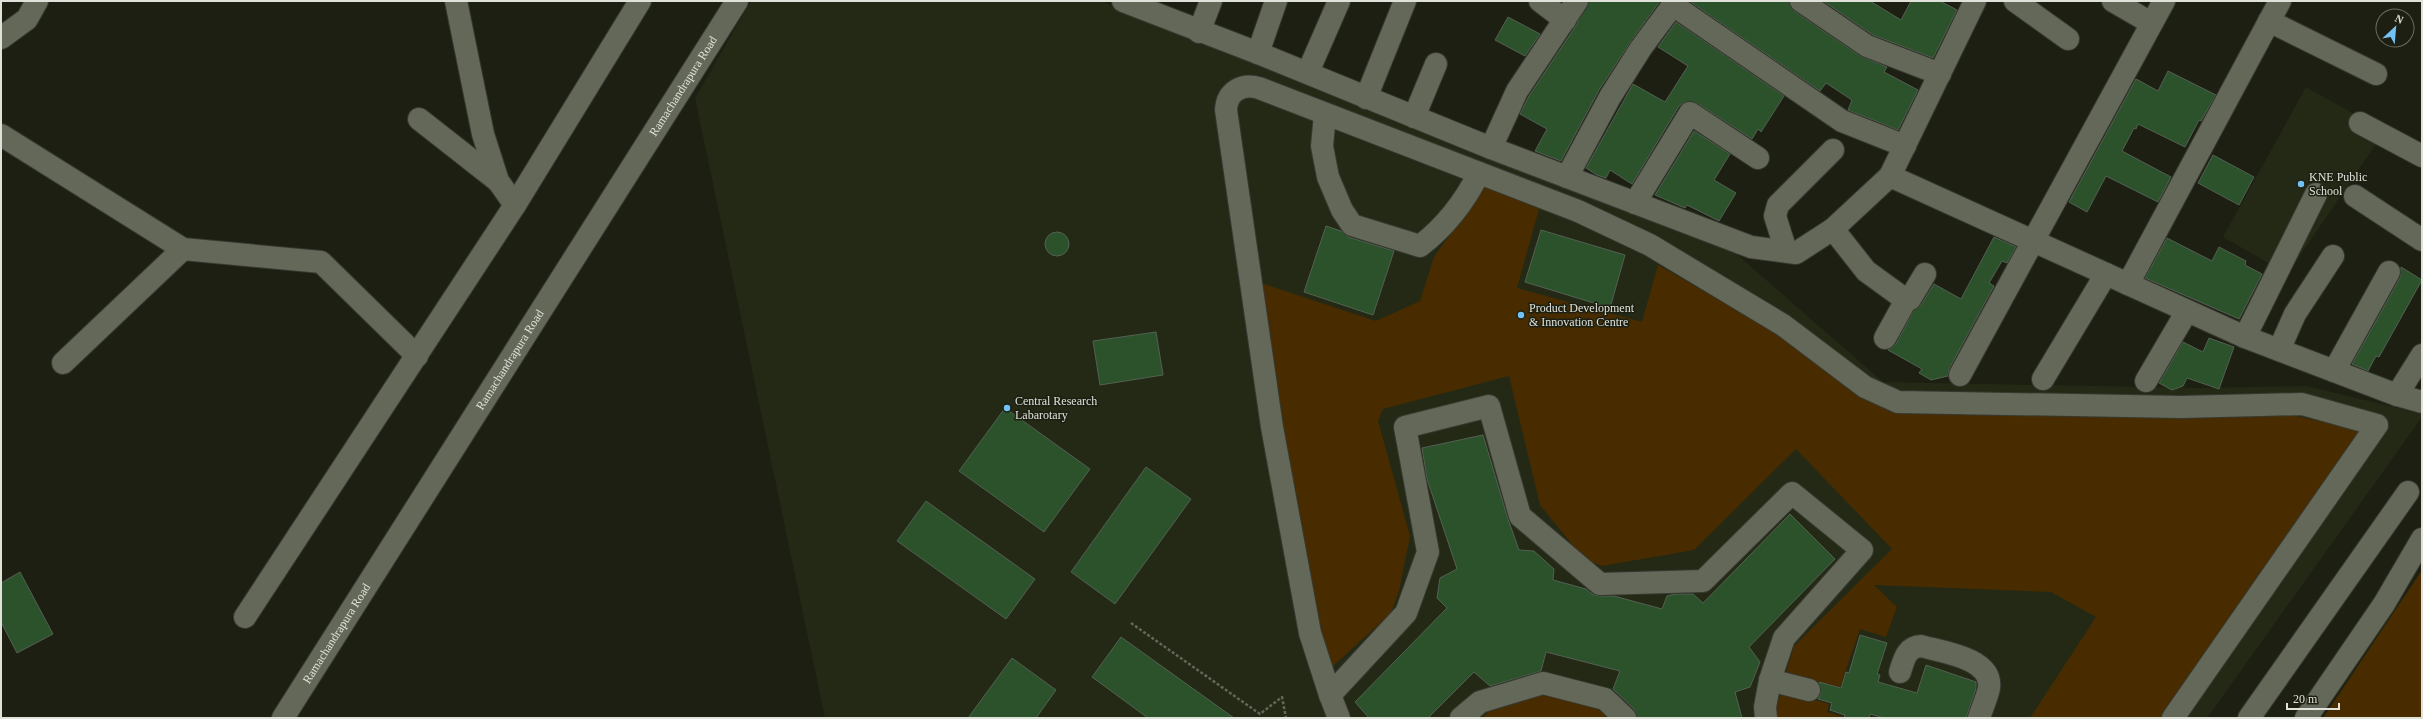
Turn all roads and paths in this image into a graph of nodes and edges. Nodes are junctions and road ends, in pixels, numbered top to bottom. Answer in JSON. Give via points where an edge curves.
{"nodes":[{"id":1,"x":37,"y":1,"type":"edge"},
{"id":2,"x":456,"y":1,"type":"edge"},
{"id":3,"x":640,"y":1,"type":"edge"},
{"id":4,"x":737,"y":1,"type":"edge"},
{"id":5,"x":1123,"y":1,"type":"edge"},
{"id":6,"x":1211,"y":1,"type":"edge"},
{"id":7,"x":1276,"y":1,"type":"edge"},
{"id":8,"x":1339,"y":1,"type":"edge"},
{"id":9,"x":1405,"y":1,"type":"edge"},
{"id":10,"x":1540,"y":1,"type":"edge"},
{"id":11,"x":1577,"y":1,"type":"edge"},
{"id":12,"x":1802,"y":1,"type":"edge"},
{"id":13,"x":2015,"y":1,"type":"edge"},
{"id":14,"x":2113,"y":1,"type":"edge"},
{"id":15,"x":2164,"y":1,"type":"edge"},
{"id":16,"x":2280,"y":1,"type":"edge"},
{"id":17,"x":1675,"y":3,"type":"edge"},
{"id":18,"x":1970,"y":3,"type":"edge"},
{"id":19,"x":1151,"y":6,"type":"edge"},
{"id":20,"x":1565,"y":20,"type":"junction"},
{"id":21,"x":2269,"y":21,"type":"junction"},
{"id":22,"x":2151,"y":23,"type":"junction"},
{"id":23,"x":1199,"y":32,"type":"junction"},
{"id":24,"x":1,"y":38,"type":"edge"},
{"id":25,"x":2068,"y":39,"type":"dead end"},
{"id":26,"x":1258,"y":52,"type":"junction"},
{"id":27,"x":1436,"y":64,"type":"dead end"},
{"id":28,"x":1308,"y":72,"type":"junction"},
{"id":29,"x":1940,"y":74,"type":"junction"},
{"id":30,"x":2376,"y":74,"type":"dead end"},
{"id":31,"x":1366,"y":98,"type":"junction"},
{"id":32,"x":1324,"y":114,"type":"junction"},
{"id":33,"x":1414,"y":117,"type":"junction"},
{"id":34,"x":419,"y":119,"type":"dead end"},
{"id":35,"x":2360,"y":123,"type":"dead end"},
{"id":36,"x":1,"y":135,"type":"edge"},
{"id":37,"x":1905,"y":146,"type":"junction"},
{"id":38,"x":1491,"y":148,"type":"junction"},
{"id":39,"x":1833,"y":150,"type":"dead end"},
{"id":40,"x":2422,"y":156,"type":"edge"},
{"id":41,"x":1758,"y":158,"type":"dead end"},
{"id":42,"x":1479,"y":173,"type":"junction"},
{"id":43,"x":1890,"y":176,"type":"junction"},
{"id":44,"x":1567,"y":177,"type":"junction"},
{"id":45,"x":498,"y":182,"type":"junction"},
{"id":46,"x":2316,"y":194,"type":"dead end"},
{"id":47,"x":2355,"y":196,"type":"dead end"},
{"id":48,"x":1635,"y":203,"type":"junction"},
{"id":49,"x":515,"y":205,"type":"junction"},
{"id":50,"x":1832,"y":229,"type":"junction"},
{"id":51,"x":2422,"y":240,"type":"edge"},
{"id":52,"x":2035,"y":241,"type":"junction"},
{"id":53,"x":183,"y":249,"type":"junction"},
{"id":54,"x":1786,"y":251,"type":"junction"},
{"id":55,"x":2333,"y":256,"type":"dead end"},
{"id":56,"x":2389,"y":272,"type":"dead end"},
{"id":57,"x":1925,"y":274,"type":"dead end"},
{"id":58,"x":2106,"y":274,"type":"junction"},
{"id":59,"x":2128,"y":284,"type":"junction"},
{"id":60,"x":1906,"y":300,"type":"junction"},
{"id":61,"x":2187,"y":311,"type":"junction"},
{"id":62,"x":2245,"y":337,"type":"junction"},
{"id":63,"x":1885,"y":338,"type":"dead end"},
{"id":64,"x":2279,"y":350,"type":"junction"},
{"id":65,"x":2422,"y":355,"type":"edge"},
{"id":66,"x":417,"y":356,"type":"junction"},
{"id":67,"x":63,"y":363,"type":"dead end"},
{"id":68,"x":2334,"y":371,"type":"junction"},
{"id":69,"x":1960,"y":375,"type":"dead end"},
{"id":70,"x":2043,"y":379,"type":"dead end"},
{"id":71,"x":2146,"y":381,"type":"dead end"},
{"id":72,"x":2397,"y":395,"type":"junction"},
{"id":73,"x":2422,"y":402,"type":"edge"},
{"id":74,"x":2408,"y":492,"type":"dead end"},
{"id":75,"x":2422,"y":539,"type":"edge"},
{"id":76,"x":245,"y":617,"type":"dead end"},
{"id":77,"x":1131,"y":623,"type":"dead end"},
{"id":78,"x":1900,"y":672,"type":"dead end"},
{"id":79,"x":1770,"y":680,"type":"junction"},
{"id":80,"x":1809,"y":690,"type":"dead end"},
{"id":81,"x":1330,"y":694,"type":"junction"},
{"id":82,"x":283,"y":718,"type":"edge"},
{"id":83,"x":1286,"y":718,"type":"edge"},
{"id":84,"x":1339,"y":718,"type":"edge"},
{"id":85,"x":1461,"y":718,"type":"edge"},
{"id":86,"x":1625,"y":718,"type":"edge"},
{"id":87,"x":1766,"y":718,"type":"edge"},
{"id":88,"x":1980,"y":718,"type":"edge"},
{"id":89,"x":2174,"y":718,"type":"edge"},
{"id":90,"x":2250,"y":718,"type":"edge"},
{"id":91,"x":2306,"y":718,"type":"edge"}],
"edges":[{"from":1,"to":24,"type":"street","via":[[27,19]]},
{"from":2,"to":45,"type":"street","via":[[483,134]]},
{"from":3,"to":49,"type":"street"},
{"from":4,"to":82,"type":"street","name":"Ramachandrapura Road"},
{"from":5,"to":19,"type":"street"},
{"from":6,"to":23,"type":"street"},
{"from":7,"to":26,"type":"street"},
{"from":8,"to":28,"type":"street"},
{"from":9,"to":31,"type":"street"},
{"from":10,"to":20,"type":"street"},
{"from":11,"to":20,"type":"street"},
{"from":12,"to":29,"type":"street","via":[[1867,46]]},
{"from":13,"to":25,"type":"street"},
{"from":14,"to":22,"type":"street"},
{"from":15,"to":22,"type":"street"},
{"from":16,"to":21,"type":"street"},
{"from":17,"to":37,"type":"street","via":[[1842,121]]},
{"from":17,"to":44,"type":"street","via":[[1641,48],[1610,97]]},
{"from":18,"to":29,"type":"street"},
{"from":19,"to":23,"type":"street"},
{"from":20,"to":38,"type":"street","via":[[1517,91]]},
{"from":21,"to":30,"type":"street"},
{"from":21,"to":59,"type":"street"},
{"from":22,"to":52,"type":"street"},
{"from":23,"to":26,"type":"street"},
{"from":26,"to":28,"type":"street"},
{"from":27,"to":33,"type":"street"},
{"from":28,"to":31,"type":"street"},
{"from":29,"to":37,"type":"street"},
{"from":31,"to":33,"type":"street"},
{"from":32,"to":42,"type":"street"},
{"from":32,"to":42,"type":"street","via":[[1322,146],[1328,178],[1342,210],[1352,225],[1420,246],[1458,209]]},
{"from":32,"to":81,"type":"street","via":[[1252,86],[1237,89],[1232,93],[1228,98],[1226,110],[1272,427],[1310,633]]},
{"from":33,"to":38,"type":"street"},
{"from":34,"to":45,"type":"street"},
{"from":35,"to":40,"type":"street"},
{"from":36,"to":53,"type":"street"},
{"from":37,"to":43,"type":"street"},
{"from":38,"to":44,"type":"street"},
{"from":39,"to":54,"type":"street","via":[[1778,205],[1775,216]]},
{"from":41,"to":48,"type":"street","via":[[1690,114]]},
{"from":42,"to":89,"type":"street","via":[[1578,211],[1650,245],[1783,326],[1865,387],[1898,402],[2181,407],[2302,404],[2377,425]]},
{"from":43,"to":50,"type":"street"},
{"from":43,"to":52,"type":"street"},
{"from":44,"to":48,"type":"street"},
{"from":45,"to":49,"type":"street"},
{"from":46,"to":62,"type":"street"},
{"from":47,"to":51,"type":"street"},
{"from":48,"to":54,"type":"street","via":[[1751,247]]},
{"from":49,"to":66,"type":"street"},
{"from":50,"to":54,"type":"street","via":[[1796,253]]},
{"from":50,"to":60,"type":"street","via":[[1866,271]]},
{"from":52,"to":58,"type":"street"},
{"from":52,"to":69,"type":"street"},
{"from":53,"to":66,"type":"street","via":[[321,262]]},
{"from":53,"to":67,"type":"street"},
{"from":55,"to":64,"type":"street","via":[[2296,314]]},
{"from":56,"to":68,"type":"street"},
{"from":57,"to":60,"type":"street","via":[[1910,299]]},
{"from":58,"to":59,"type":"street"},
{"from":58,"to":70,"type":"street"},
{"from":59,"to":61,"type":"street"},
{"from":60,"to":63,"type":"street"},
{"from":61,"to":62,"type":"street"},
{"from":61,"to":71,"type":"street"},
{"from":62,"to":64,"type":"street"},
{"from":64,"to":68,"type":"street"},
{"from":65,"to":72,"type":"street"},
{"from":66,"to":76,"type":"street"},
{"from":68,"to":72,"type":"street"},
{"from":72,"to":73,"type":"street"},
{"from":74,"to":90,"type":"street"},
{"from":75,"to":91,"type":"street","via":[[2384,604]]},
{"from":77,"to":83,"type":"path","via":[[1260,714],[1282,697]]},
{"from":78,"to":88,"type":"street","via":[[1907,652],[1916,646],[1977,663],[1985,671],[1989,688]]},
{"from":79,"to":80,"type":"street"},
{"from":79,"to":81,"type":"street","via":[[1784,638],[1862,550],[1792,493],[1703,581],[1600,584],[1520,516],[1489,406],[1405,427],[1428,552],[1406,613]]},
{"from":79,"to":87,"type":"street","via":[[1765,707]]},
{"from":81,"to":84,"type":"street"},
{"from":85,"to":86,"type":"street","via":[[1480,702],[1543,683],[1605,699]]}]}
